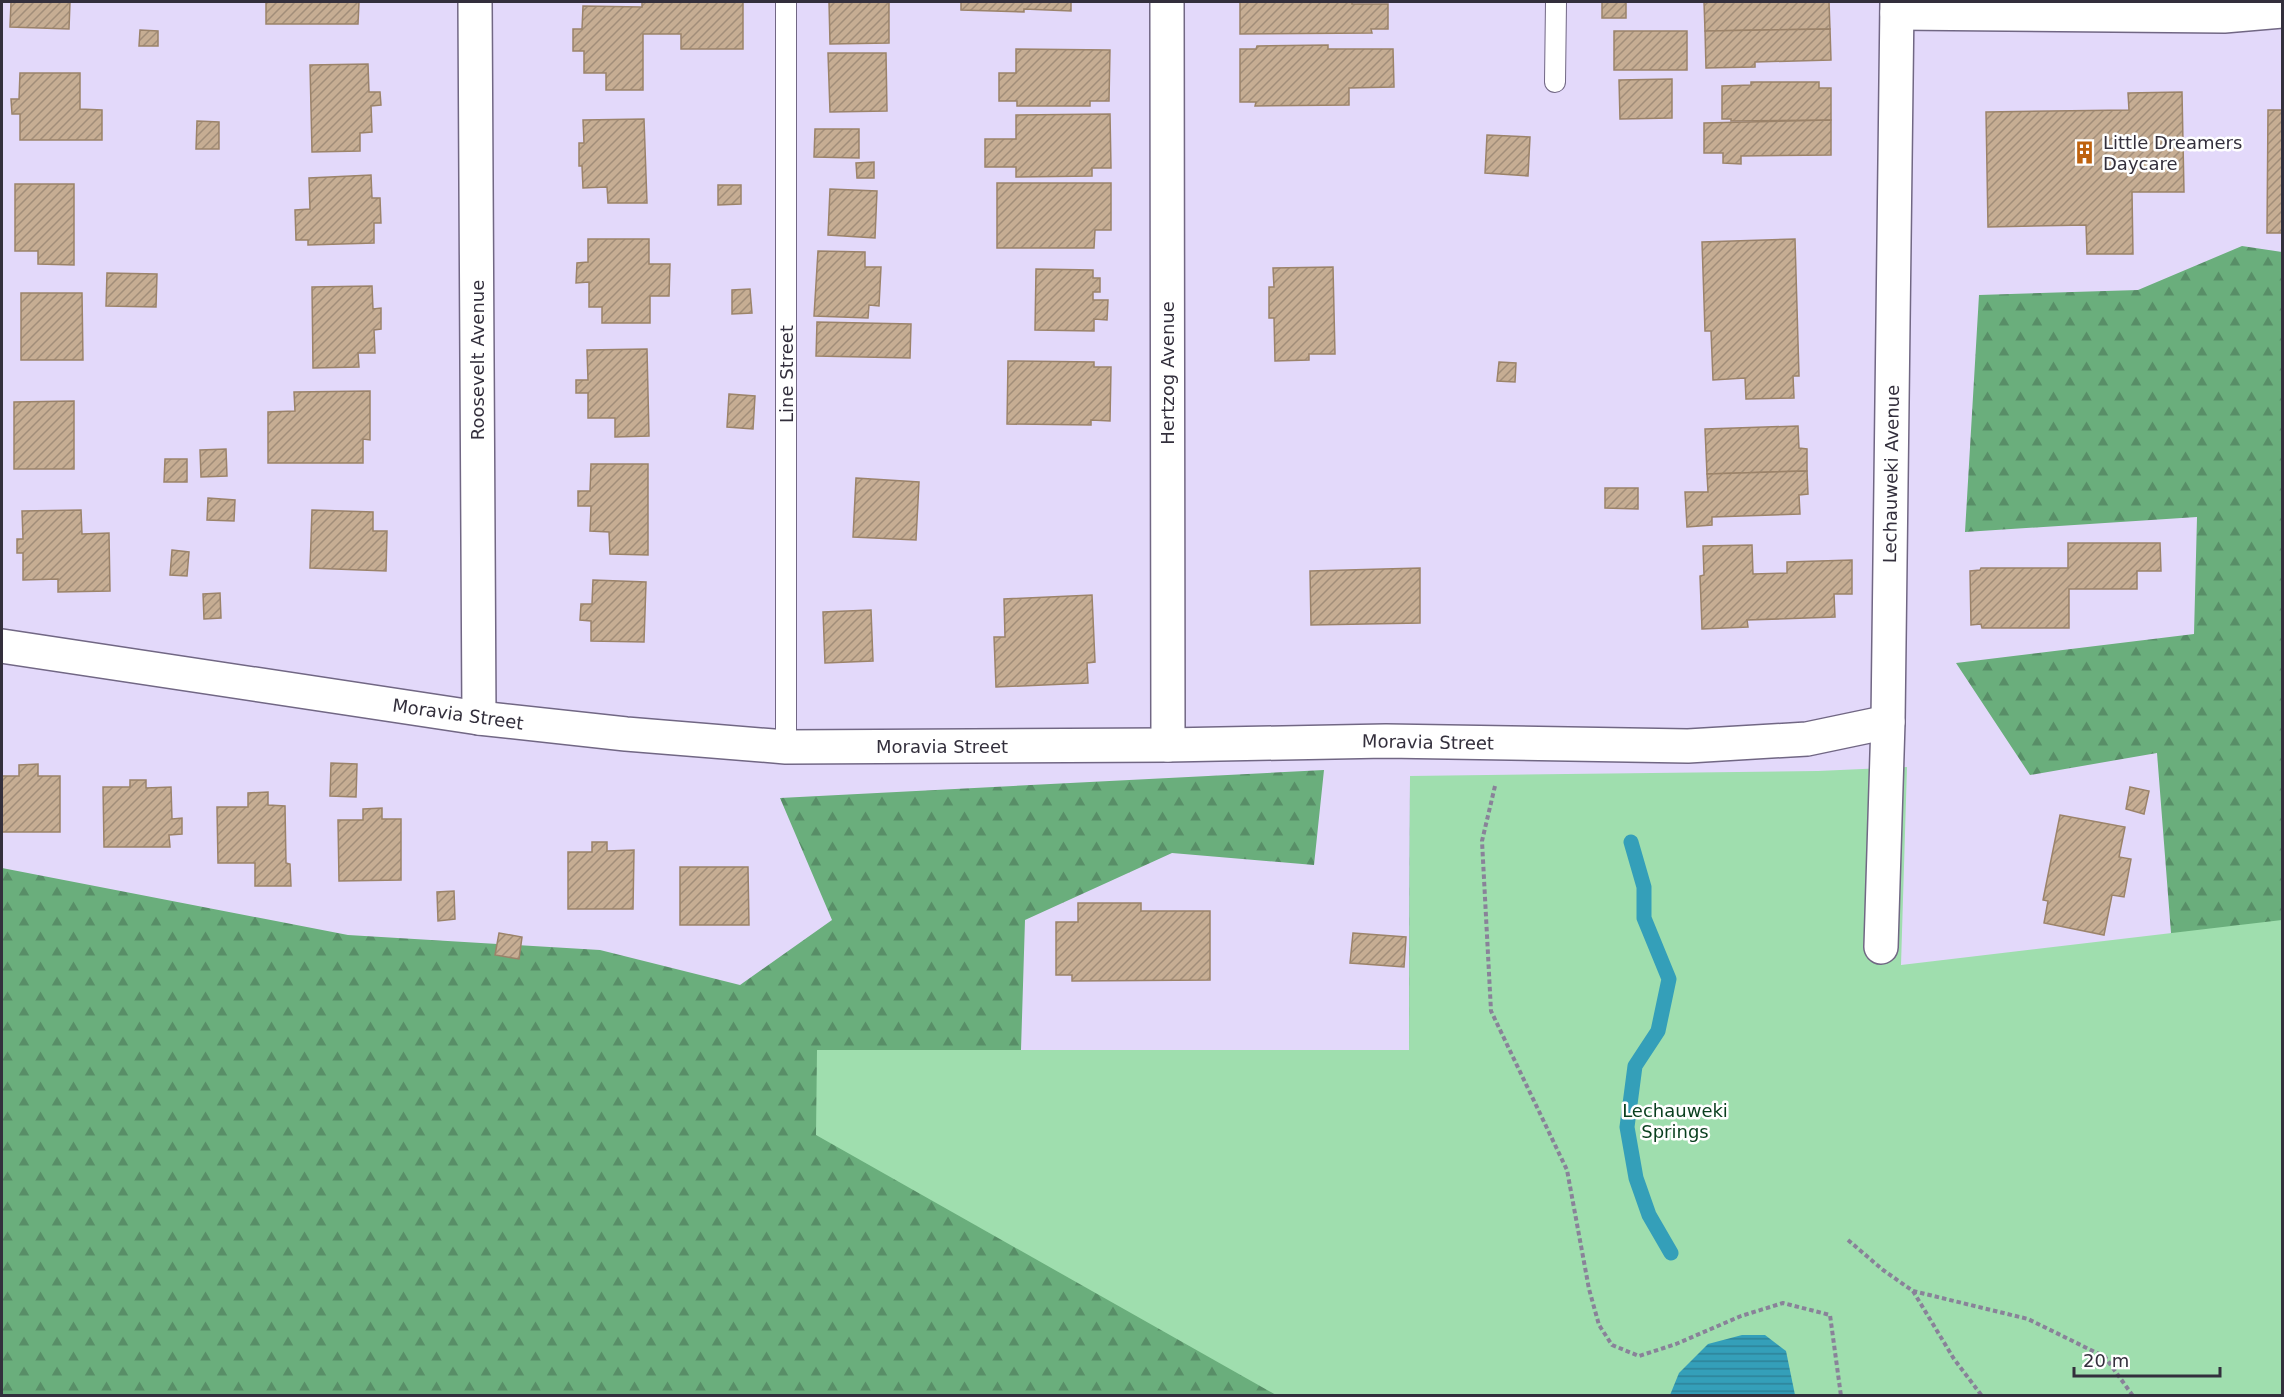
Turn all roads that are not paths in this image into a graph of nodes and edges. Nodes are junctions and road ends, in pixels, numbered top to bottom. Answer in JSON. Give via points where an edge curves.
{"nodes":[{"id":1,"x":475,"y":2,"type":"edge"},
{"id":2,"x":786,"y":2,"type":"edge"},
{"id":3,"x":1167,"y":2,"type":"edge"},
{"id":4,"x":1556,"y":2,"type":"edge"},
{"id":5,"x":1897,"y":7,"type":"edge"},
{"id":6,"x":2224,"y":9,"type":"edge"},
{"id":7,"x":2283,"y":11,"type":"edge"},
{"id":8,"x":1556,"y":82,"type":"dead end"},
{"id":9,"x":2,"y":646,"type":"edge"},
{"id":10,"x":479,"y":718,"type":"junction"},
{"id":11,"x":1888,"y":722,"type":"junction"},
{"id":12,"x":1168,"y":745,"type":"junction"},
{"id":13,"x":786,"y":747,"type":"junction"},
{"id":14,"x":1881,"y":947,"type":"dead end"}],
"edges":[{"from":1,"to":10,"type":"street","name":"Roosevelt Avenue"},
{"from":2,"to":13,"type":"lane","name":"Line Street"},
{"from":3,"to":12,"type":"street","name":"Hertzog Avenue"},
{"from":4,"to":8,"type":"lane"},
{"from":5,"to":6,"type":"street"},
{"from":5,"to":11,"type":"street","name":"Lechauweki Avenue"},
{"from":6,"to":7,"type":"street"},
{"from":9,"to":10,"type":"street","name":"Moravia Street"},
{"from":10,"to":13,"type":"street","name":"Moravia Street"},
{"from":11,"to":12,"type":"street","name":"Moravia Street","via":[[1807,739],[1700,745],[1386,741]]},
{"from":11,"to":14,"type":"street","name":"Lechauweki Avenue"},
{"from":12,"to":13,"type":"street","name":"Moravia Street"}]}
